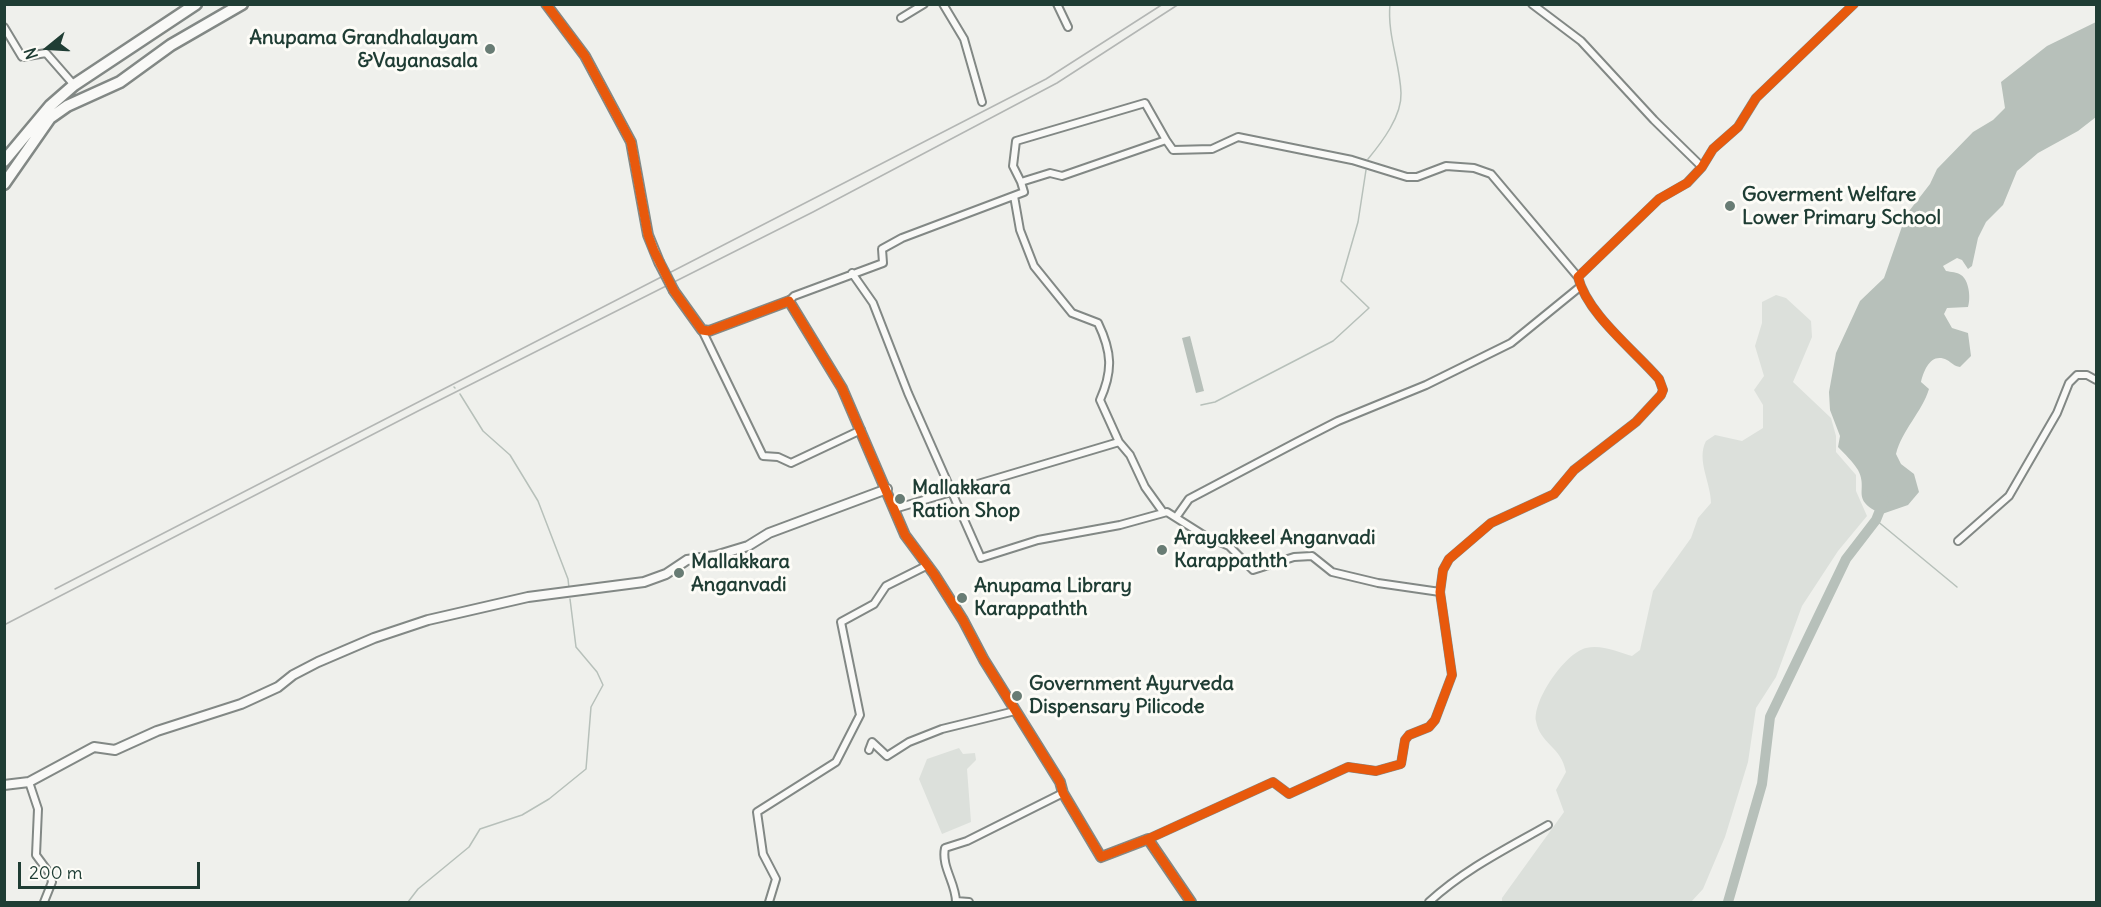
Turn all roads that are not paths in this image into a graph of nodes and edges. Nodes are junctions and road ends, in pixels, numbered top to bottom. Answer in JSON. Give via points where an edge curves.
{"nodes":[{"id":1,"x":196,"y":4,"type":"edge"},
{"id":2,"x":242,"y":4,"type":"edge"},
{"id":3,"x":546,"y":4,"type":"edge"},
{"id":4,"x":924,"y":4,"type":"edge"},
{"id":5,"x":943,"y":4,"type":"edge"},
{"id":6,"x":1057,"y":4,"type":"edge"},
{"id":7,"x":1532,"y":4,"type":"edge"},
{"id":8,"x":1854,"y":4,"type":"edge"},
{"id":9,"x":901,"y":18,"type":"dead end"},
{"id":10,"x":4,"y":27,"type":"edge"},
{"id":11,"x":1068,"y":27,"type":"dead end"},
{"id":12,"x":74,"y":85,"type":"junction"},
{"id":13,"x":982,"y":102,"type":"dead end"},
{"id":14,"x":1166,"y":140,"type":"junction"},
{"id":15,"x":4,"y":161,"type":"edge"},
{"id":16,"x":1702,"y":167,"type":"junction"},
{"id":17,"x":1021,"y":182,"type":"junction"},
{"id":18,"x":4,"y":184,"type":"edge"},
{"id":19,"x":1014,"y":196,"type":"junction"},
{"id":20,"x":852,"y":273,"type":"junction"},
{"id":21,"x":1578,"y":277,"type":"junction"},
{"id":22,"x":1581,"y":286,"type":"junction"},
{"id":23,"x":789,"y":301,"type":"junction"},
{"id":24,"x":702,"y":330,"type":"junction"},
{"id":25,"x":2097,"y":380,"type":"edge"},
{"id":26,"x":861,"y":430,"type":"junction"},
{"id":27,"x":1119,"y":442,"type":"junction"},
{"id":28,"x":887,"y":489,"type":"junction"},
{"id":29,"x":952,"y":492,"type":"junction"},
{"id":30,"x":894,"y":509,"type":"junction"},
{"id":31,"x":1162,"y":512,"type":"junction"},
{"id":32,"x":1177,"y":516,"type":"junction"},
{"id":33,"x":1958,"y":541,"type":"dead end"},
{"id":34,"x":928,"y":565,"type":"junction"},
{"id":35,"x":1440,"y":592,"type":"junction"},
{"id":36,"x":1015,"y":711,"type":"junction"},
{"id":37,"x":869,"y":750,"type":"dead end"},
{"id":38,"x":29,"y":782,"type":"junction"},
{"id":39,"x":4,"y":785,"type":"edge"},
{"id":40,"x":1063,"y":793,"type":"junction"},
{"id":41,"x":1548,"y":825,"type":"dead end"},
{"id":42,"x":1148,"y":839,"type":"junction"},
{"id":43,"x":956,"y":902,"type":"edge"},
{"id":44,"x":44,"y":903,"type":"edge"},
{"id":45,"x":769,"y":903,"type":"edge"},
{"id":46,"x":969,"y":903,"type":"edge"},
{"id":47,"x":1191,"y":903,"type":"edge"},
{"id":48,"x":1430,"y":903,"type":"edge"}],
"edges":[{"from":1,"to":12,"type":"highway"},
{"from":2,"to":18,"type":"highway","via":[[171,45],[120,82],[50,118]]},
{"from":3,"to":24,"type":"street","bridge":true,"via":[[585,56],[631,142],[648,235],[674,291]]},
{"from":4,"to":9,"type":"street"},
{"from":5,"to":13,"type":"street","via":[[964,39]]},
{"from":6,"to":11,"type":"street"},
{"from":7,"to":16,"type":"street","via":[[1581,41]]},
{"from":8,"to":16,"type":"street","via":[[1756,98],[1738,127],[1713,149]]},
{"from":10,"to":12,"type":"street","via":[[22,57],[46,53]]},
{"from":12,"to":15,"type":"highway","via":[[50,106]]},
{"from":14,"to":17,"type":"street","via":[[1062,176],[1050,173]]},
{"from":14,"to":17,"type":"street","via":[[1145,103],[1016,141],[1013,166]]},
{"from":14,"to":21,"type":"street","via":[[1173,150],[1212,149],[1238,137],[1352,160],[1407,177],[1446,166],[1474,168],[1491,174]]},
{"from":16,"to":21,"type":"street","via":[[1687,183],[1659,199]]},
{"from":17,"to":19,"type":"street","via":[[1024,192]]},
{"from":19,"to":20,"type":"street","via":[[902,238],[882,249],[883,263]]},
{"from":19,"to":27,"type":"street","via":[[1020,230],[1034,266],[1072,313],[1098,323],[1106,340],[1110,378],[1100,400]]},
{"from":20,"to":23,"type":"street"},
{"from":20,"to":29,"type":"street","via":[[873,303]]},
{"from":21,"to":22,"type":"street"},
{"from":22,"to":32,"type":"street","via":[[1511,344],[1296,442],[1190,499]]},
{"from":22,"to":35,"type":"street","via":[[1602,317],[1659,379],[1661,395],[1636,422],[1574,470],[1554,494],[1491,523],[1449,559]]},
{"from":23,"to":24,"type":"street","via":[[726,327]]},
{"from":23,"to":26,"type":"street","via":[[842,388]]},
{"from":24,"to":26,"type":"street","via":[[763,456],[791,463]]},
{"from":25,"to":33,"type":"street","via":[[2077,375],[2069,383],[2057,413],[2009,496]]},
{"from":26,"to":28,"type":"street"},
{"from":27,"to":29,"type":"street"},
{"from":27,"to":31,"type":"street"},
{"from":28,"to":30,"type":"street"},
{"from":28,"to":38,"type":"street","via":[[769,533],[748,546],[687,560],[645,582],[528,597],[428,620],[374,638],[318,662],[241,704],[157,731],[115,750],[94,747]]},
{"from":29,"to":30,"type":"street"},
{"from":29,"to":31,"type":"street","via":[[981,558],[1038,540],[1120,525]]},
{"from":30,"to":34,"type":"street","via":[[905,535]]},
{"from":31,"to":32,"type":"street"},
{"from":32,"to":35,"type":"street","via":[[1205,536],[1229,546],[1253,570],[1294,557],[1312,556],[1332,572],[1378,584]]},
{"from":34,"to":36,"type":"street"},
{"from":34,"to":45,"type":"street","via":[[886,586],[874,604],[841,622],[860,715],[836,762],[757,812],[763,854],[776,879]]},
{"from":35,"to":42,"type":"street","via":[[1452,675],[1435,720],[1405,740],[1401,764],[1376,771],[1348,767],[1289,794],[1273,782]]},
{"from":36,"to":37,"type":"street","via":[[942,729],[887,756],[872,742]]},
{"from":36,"to":40,"type":"street"},
{"from":38,"to":39,"type":"street"},
{"from":38,"to":44,"type":"street","via":[[38,808],[36,855],[50,874],[51,882]]},
{"from":40,"to":42,"type":"street","via":[[1101,856]]},
{"from":40,"to":43,"type":"street","via":[[968,841],[945,848],[943,859]]},
{"from":41,"to":48,"type":"street","via":[[1487,857]]},
{"from":42,"to":47,"type":"street"},
{"from":43,"to":46,"type":"street"}]}
